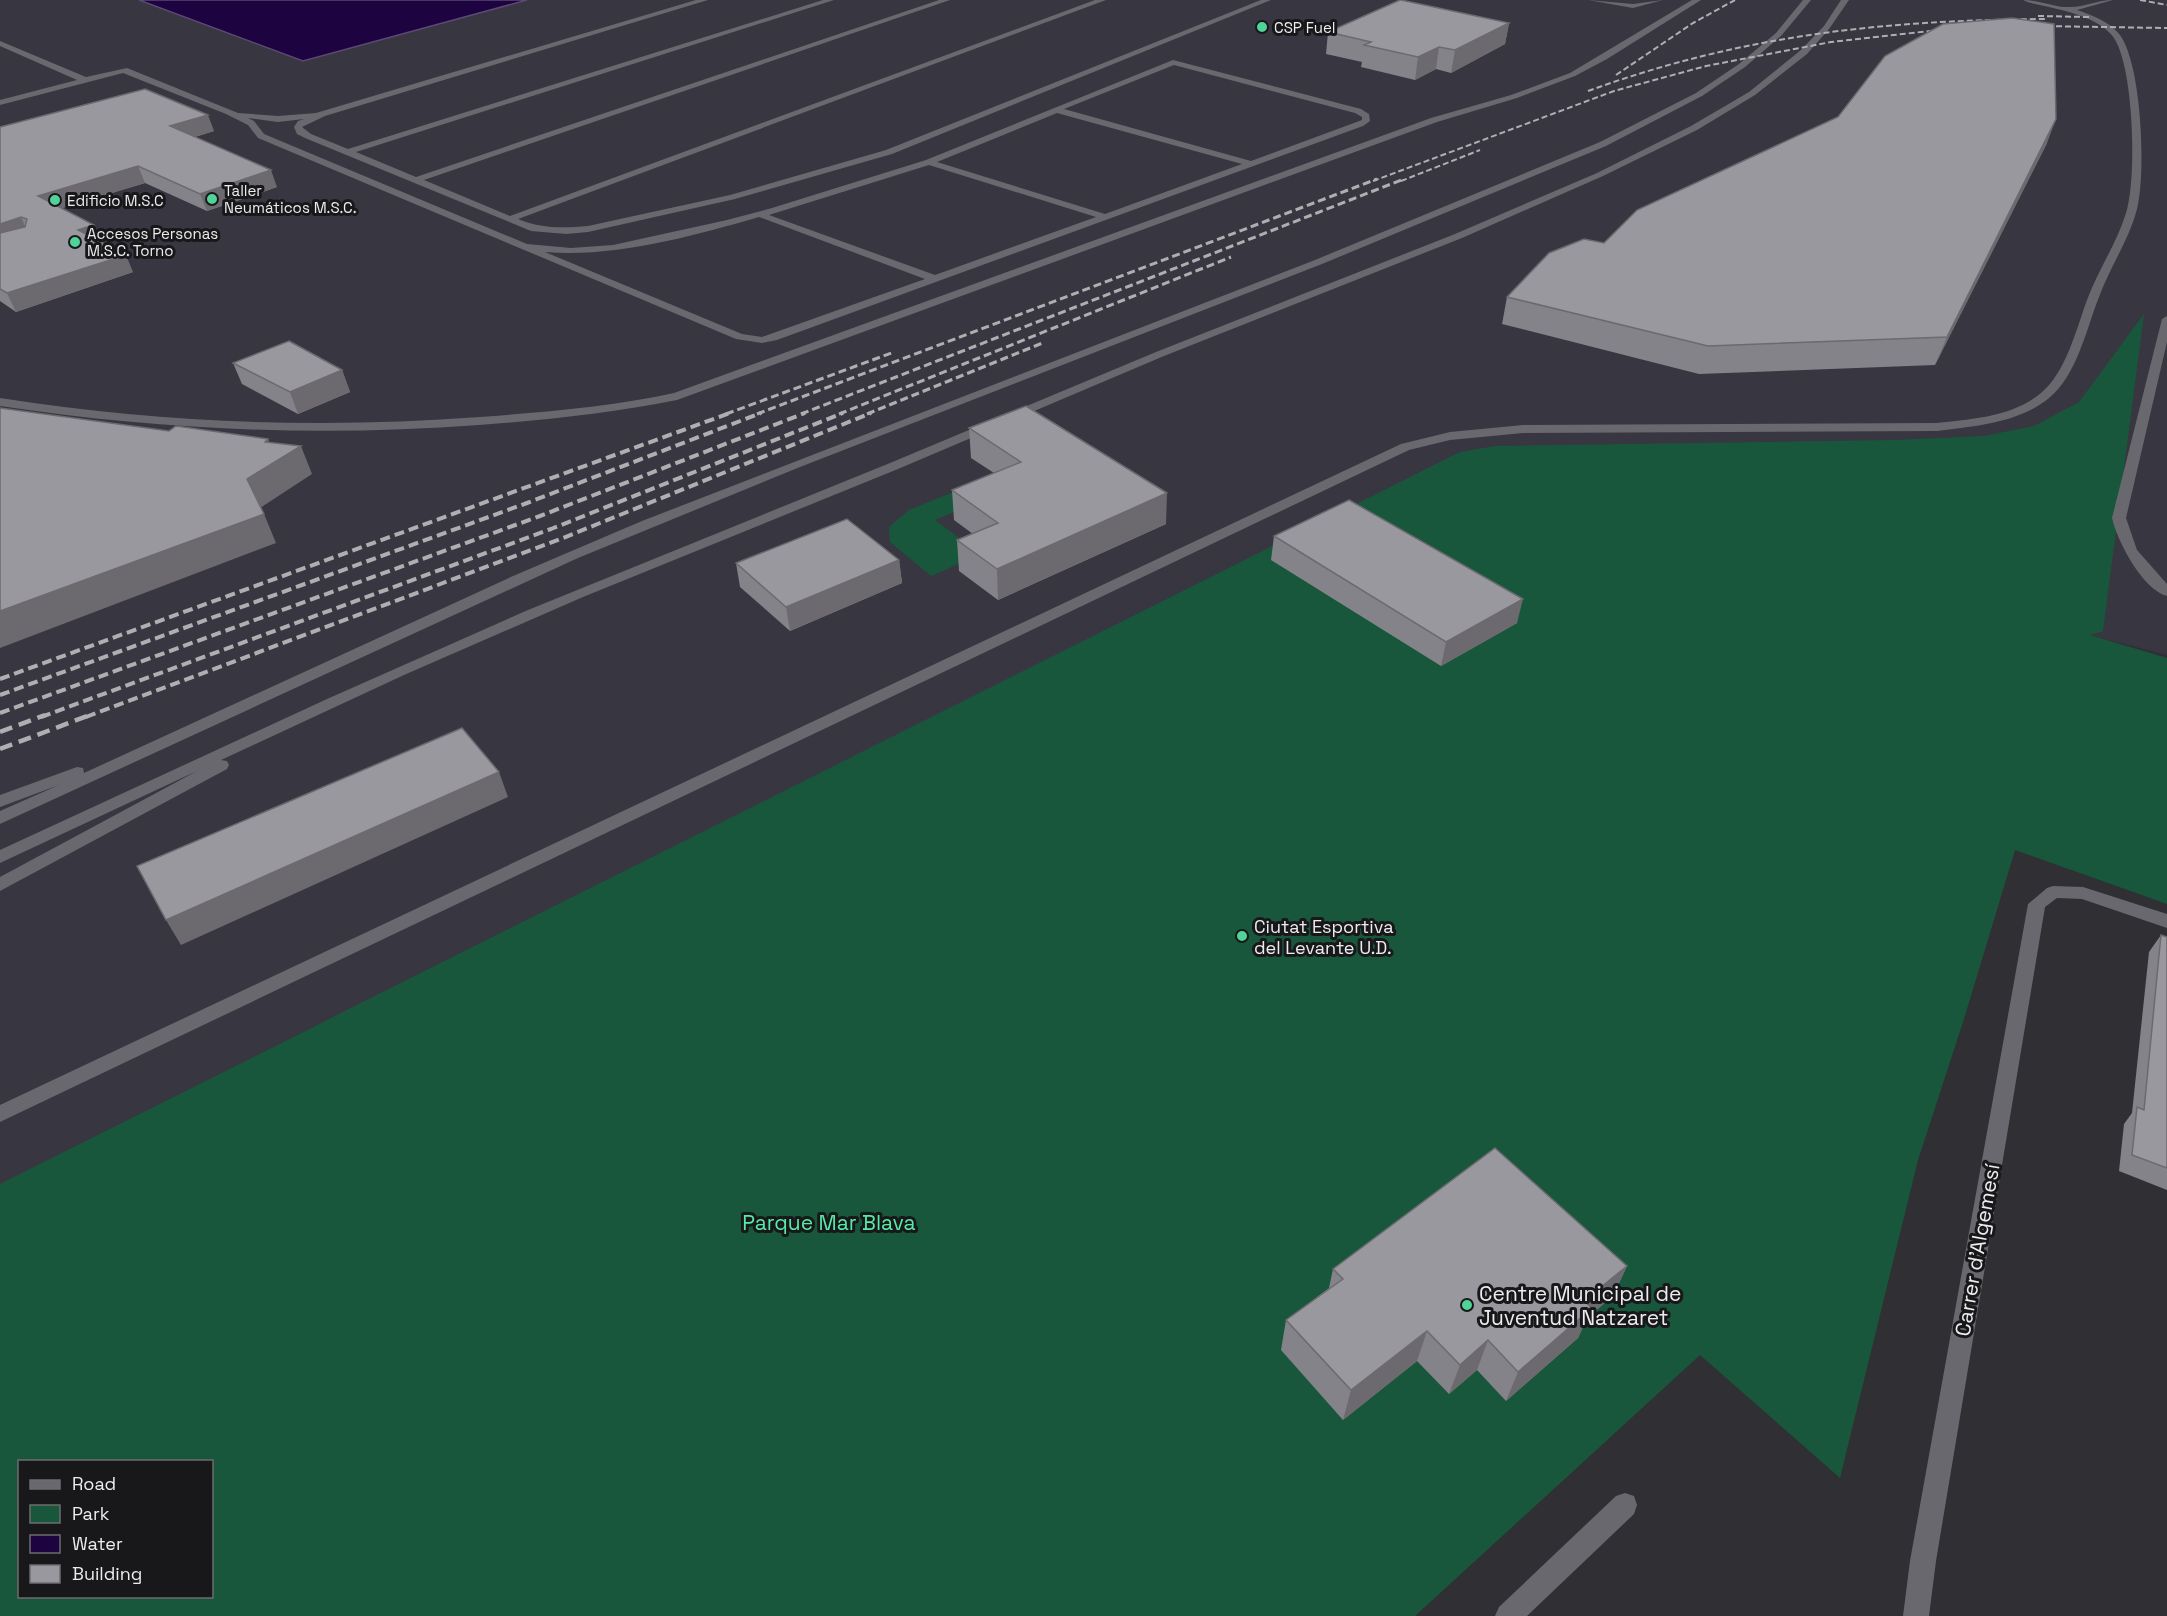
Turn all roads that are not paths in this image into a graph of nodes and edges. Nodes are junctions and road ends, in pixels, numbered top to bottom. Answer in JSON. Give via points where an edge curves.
{"nodes":[{"id":1,"x":704,"y":0,"type":"edge"},
{"id":2,"x":830,"y":0,"type":"edge"},
{"id":3,"x":946,"y":0,"type":"edge"},
{"id":4,"x":1102,"y":0,"type":"edge"},
{"id":5,"x":1266,"y":0,"type":"edge"},
{"id":6,"x":1592,"y":0,"type":"edge"},
{"id":7,"x":1659,"y":0,"type":"edge"},
{"id":8,"x":1697,"y":0,"type":"edge"},
{"id":9,"x":1807,"y":0,"type":"edge"},
{"id":10,"x":1845,"y":0,"type":"edge"},
{"id":11,"x":2027,"y":0,"type":"edge"},
{"id":12,"x":2109,"y":0,"type":"edge"},
{"id":13,"x":2068,"y":10,"type":"junction"},
{"id":14,"x":0,"y":43,"type":"edge"},
{"id":15,"x":85,"y":80,"type":"junction"},
{"id":16,"x":0,"y":103,"type":"edge"},
{"id":17,"x":1057,"y":110,"type":"junction"},
{"id":18,"x":229,"y":112,"type":"junction"},
{"id":19,"x":322,"y":114,"type":"junction"},
{"id":20,"x":348,"y":152,"type":"junction"},
{"id":21,"x":929,"y":162,"type":"junction"},
{"id":22,"x":1252,"y":164,"type":"junction"},
{"id":23,"x":416,"y":180,"type":"junction"},
{"id":24,"x":759,"y":214,"type":"junction"},
{"id":25,"x":1105,"y":217,"type":"junction"},
{"id":26,"x":510,"y":219,"type":"junction"},
{"id":27,"x":525,"y":247,"type":"junction"},
{"id":28,"x":935,"y":279,"type":"junction"},
{"id":29,"x":2167,"y":319,"type":"edge"},
{"id":30,"x":0,"y":402,"type":"edge"},
{"id":31,"x":2167,"y":592,"type":"edge"},
{"id":32,"x":379,"y":680,"type":"junction"},
{"id":33,"x":227,"y":716,"type":"junction"},
{"id":34,"x":0,"y":801,"type":"edge"},
{"id":35,"x":0,"y":818,"type":"edge"},
{"id":36,"x":0,"y":857,"type":"edge"},
{"id":37,"x":0,"y":885,"type":"edge"},
{"id":38,"x":2167,"y":921,"type":"edge"},
{"id":39,"x":0,"y":1114,"type":"edge"},
{"id":40,"x":1625,"y":1505,"type":"dead end"},
{"id":41,"x":1508,"y":1616,"type":"edge"},
{"id":42,"x":1917,"y":1616,"type":"edge"}],
"edges":[{"from":1,"to":19,"type":"street"},
{"from":2,"to":20,"type":"street"},
{"from":3,"to":23,"type":"street"},
{"from":4,"to":26,"type":"street"},
{"from":5,"to":26,"type":"street","via":[[933,136],[824,172],[588,229],[534,229]]},
{"from":6,"to":7,"type":"street","via":[[1633,6]]},
{"from":8,"to":30,"type":"street","via":[[1592,64],[1556,81],[1434,120],[676,396],[573,413],[370,428],[191,425]]},
{"from":9,"to":33,"type":"street","via":[[1776,37],[1737,69],[1647,122],[1604,142],[1340,255],[778,471],[569,556]]},
{"from":10,"to":32,"type":"street","via":[[1806,51],[1751,94],[1668,141],[1522,210],[1121,370],[536,611]]},
{"from":11,"to":13,"type":"street"},
{"from":12,"to":13,"type":"street"},
{"from":13,"to":39,"type":"street","via":[[2104,26],[2120,41],[2135,114],[2136,183],[2126,223],[2065,368],[2047,394],[2037,401],[2006,415],[1937,427],[1523,429],[1450,436],[1405,447]]},
{"from":14,"to":15,"type":"street"},
{"from":15,"to":16,"type":"street"},
{"from":15,"to":18,"type":"street","via":[[124,70]]},
{"from":17,"to":21,"type":"street"},
{"from":17,"to":22,"type":"street"},
{"from":17,"to":22,"type":"street","via":[[1173,62],[1366,116],[1360,124]]},
{"from":18,"to":19,"type":"street","via":[[278,119]]},
{"from":18,"to":27,"type":"street","via":[[251,123],[261,136]]},
{"from":19,"to":20,"type":"street","via":[[301,123],[300,132]]},
{"from":20,"to":23,"type":"street"},
{"from":21,"to":24,"type":"street"},
{"from":21,"to":25,"type":"street"},
{"from":22,"to":25,"type":"street"},
{"from":23,"to":26,"type":"street"},
{"from":24,"to":27,"type":"street","via":[[613,248],[571,251]]},
{"from":24,"to":28,"type":"street"},
{"from":25,"to":28,"type":"street"},
{"from":27,"to":28,"type":"street","via":[[750,339],[773,338]]},
{"from":29,"to":31,"type":"street","via":[[2119,518],[2126,545]]},
{"from":32,"to":36,"type":"street"},
{"from":32,"to":37,"type":"street"},
{"from":33,"to":34,"type":"street"},
{"from":33,"to":35,"type":"street"},
{"from":38,"to":42,"type":"street","name":"Carrer d'Algemesí","via":[[2083,893],[2053,892],[2037,904],[1923,1561]]},
{"from":40,"to":41,"type":"street"}]}
